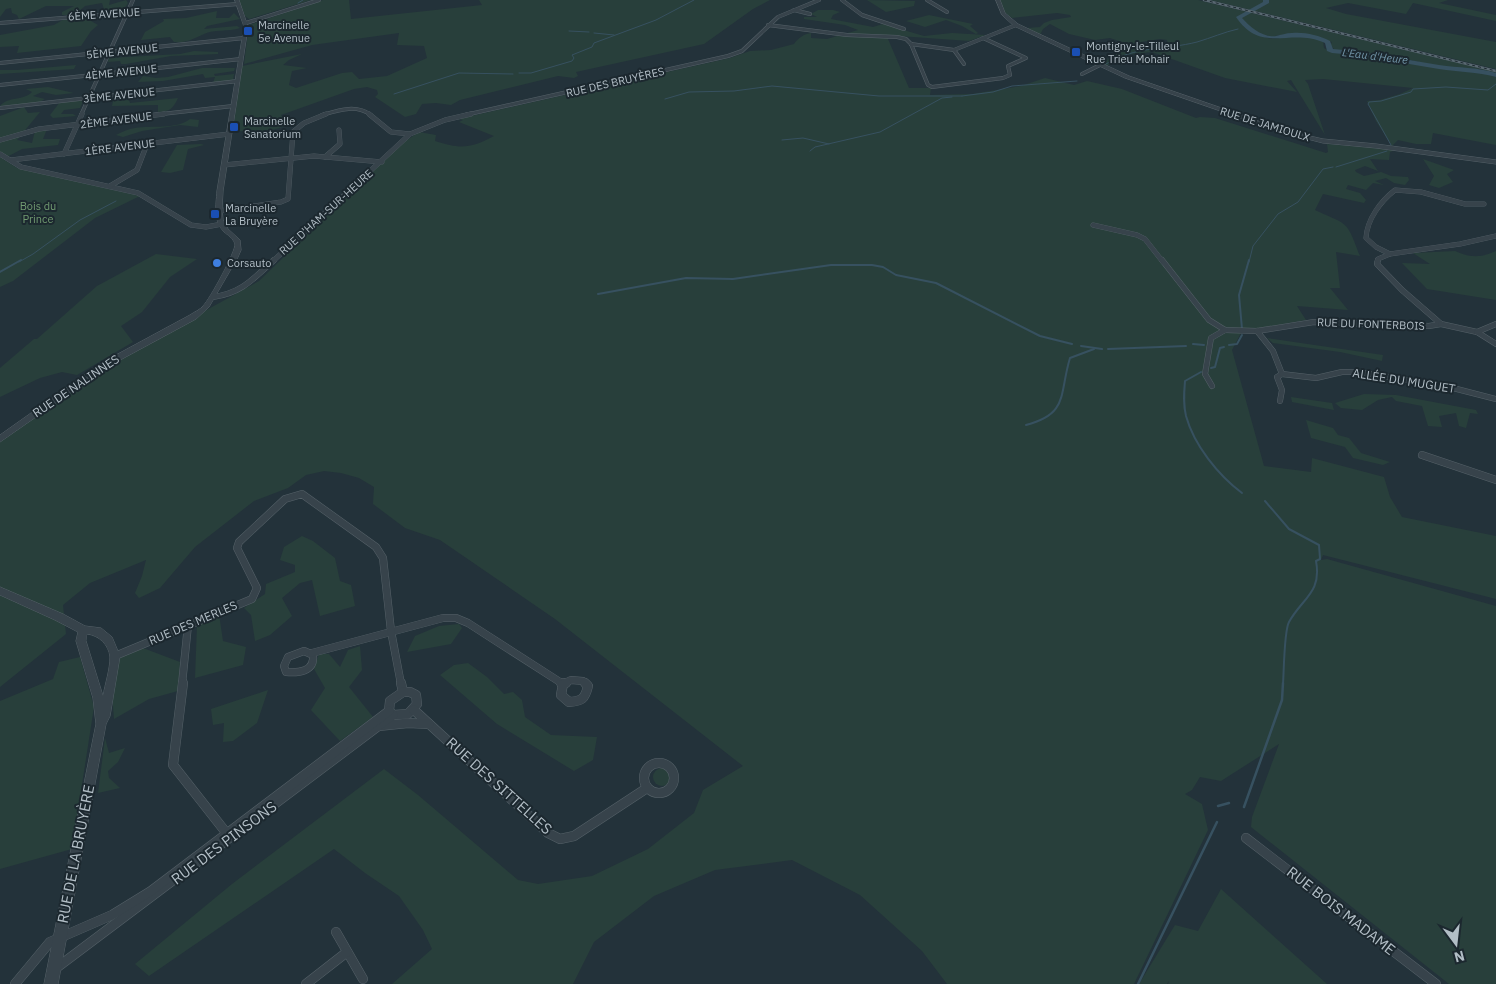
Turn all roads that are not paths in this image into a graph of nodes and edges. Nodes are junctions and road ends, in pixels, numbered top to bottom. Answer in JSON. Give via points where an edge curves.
{"nodes":[{"id":1,"x":132,"y":0,"type":"edge"},
{"id":2,"x":319,"y":0,"type":"edge"},
{"id":3,"x":819,"y":0,"type":"edge"},
{"id":4,"x":842,"y":0,"type":"edge"},
{"id":5,"x":927,"y":0,"type":"edge"},
{"id":6,"x":998,"y":0,"type":"edge"},
{"id":7,"x":238,"y":2,"type":"edge"},
{"id":8,"x":1001,"y":7,"type":"joint"},
{"id":9,"x":792,"y":10,"type":"junction"},
{"id":10,"x":127,"y":12,"type":"junction"},
{"id":11,"x":947,"y":12,"type":"dead end"},
{"id":12,"x":810,"y":14,"type":"dead end"},
{"id":13,"x":246,"y":23,"type":"junction"},
{"id":14,"x":0,"y":24,"type":"edge"},
{"id":15,"x":768,"y":25,"type":"junction"},
{"id":16,"x":1016,"y":25,"type":"junction"},
{"id":17,"x":904,"y":29,"type":"dead end"},
{"id":18,"x":244,"y":38,"type":"junction"},
{"id":19,"x":983,"y":38,"type":"junction"},
{"id":20,"x":911,"y":44,"type":"junction"},
{"id":21,"x":954,"y":50,"type":"junction"},
{"id":22,"x":110,"y":52,"type":"junction"},
{"id":23,"x":241,"y":59,"type":"junction"},
{"id":24,"x":0,"y":64,"type":"edge"},
{"id":25,"x":964,"y":64,"type":"dead end"},
{"id":26,"x":1100,"y":65,"type":"junction"},
{"id":27,"x":100,"y":74,"type":"junction"},
{"id":28,"x":1082,"y":74,"type":"dead end"},
{"id":29,"x":238,"y":81,"type":"junction"},
{"id":30,"x":0,"y":85,"type":"edge"},
{"id":31,"x":88,"y":98,"type":"junction"},
{"id":32,"x":234,"y":106,"type":"junction"},
{"id":33,"x":0,"y":108,"type":"edge"},
{"id":34,"x":77,"y":125,"type":"junction"},
{"id":35,"x":339,"y":130,"type":"dead end"},
{"id":36,"x":229,"y":134,"type":"junction"},
{"id":37,"x":410,"y":134,"type":"junction"},
{"id":38,"x":0,"y":140,"type":"edge"},
{"id":39,"x":147,"y":144,"type":"junction"},
{"id":40,"x":0,"y":154,"type":"edge"},
{"id":41,"x":64,"y":154,"type":"junction"},
{"id":42,"x":325,"y":157,"type":"junction"},
{"id":43,"x":291,"y":158,"type":"junction"},
{"id":44,"x":11,"y":160,"type":"junction"},
{"id":45,"x":382,"y":162,"type":"junction"},
{"id":46,"x":1496,"y":162,"type":"edge"},
{"id":47,"x":224,"y":166,"type":"junction"},
{"id":48,"x":110,"y":186,"type":"junction"},
{"id":49,"x":1484,"y":204,"type":"dead end"},
{"id":50,"x":219,"y":210,"type":"junction"},
{"id":51,"x":222,"y":224,"type":"junction"},
{"id":52,"x":1093,"y":225,"type":"dead end"},
{"id":53,"x":1496,"y":236,"type":"edge"},
{"id":54,"x":1390,"y":254,"type":"junction"},
{"id":55,"x":212,"y":297,"type":"junction"},
{"id":56,"x":1441,"y":324,"type":"junction"},
{"id":57,"x":1496,"y":324,"type":"edge"},
{"id":58,"x":1225,"y":330,"type":"junction"},
{"id":59,"x":1257,"y":331,"type":"junction"},
{"id":60,"x":1477,"y":332,"type":"junction"},
{"id":61,"x":1496,"y":344,"type":"edge"},
{"id":62,"x":1282,"y":374,"type":"junction"},
{"id":63,"x":1212,"y":386,"type":"dead end"},
{"id":64,"x":1496,"y":399,"type":"edge"},
{"id":65,"x":1280,"y":401,"type":"dead end"},
{"id":66,"x":0,"y":439,"type":"edge"},
{"id":67,"x":1422,"y":455,"type":"dead end"},
{"id":68,"x":1496,"y":480,"type":"edge"},
{"id":69,"x":0,"y":591,"type":"edge"},
{"id":70,"x":188,"y":625,"type":"junction"},
{"id":71,"x":84,"y":630,"type":"junction"},
{"id":72,"x":392,"y":631,"type":"junction"},
{"id":73,"x":96,"y":632,"type":"junction"},
{"id":74,"x":80,"y":641,"type":"junction"},
{"id":75,"x":312,"y":653,"type":"dead end"},
{"id":76,"x":115,"y":656,"type":"junction"},
{"id":77,"x":563,"y":684,"type":"dead end"},
{"id":78,"x":403,"y":692,"type":"junction"},
{"id":79,"x":414,"y":710,"type":"junction"},
{"id":80,"x":391,"y":713,"type":"junction"},
{"id":81,"x":101,"y":724,"type":"junction"},
{"id":82,"x":431,"y":724,"type":"junction"},
{"id":83,"x":378,"y":726,"type":"junction"},
{"id":84,"x":647,"y":788,"type":"dead end"},
{"id":85,"x":229,"y":836,"type":"junction"},
{"id":86,"x":1246,"y":838,"type":"dead end"},
{"id":87,"x":336,"y":932,"type":"dead end"},
{"id":88,"x":60,"y":936,"type":"junction"},
{"id":89,"x":348,"y":952,"type":"junction"},
{"id":90,"x":54,"y":969,"type":"junction"},
{"id":91,"x":363,"y":979,"type":"dead end"},
{"id":92,"x":15,"y":984,"type":"edge"},
{"id":93,"x":51,"y":984,"type":"edge"},
{"id":94,"x":306,"y":984,"type":"edge"},
{"id":95,"x":1436,"y":984,"type":"edge"}],
"edges":[{"from":1,"to":10,"type":"street"},
{"from":2,"to":13,"type":"street"},
{"from":3,"to":9,"type":"street","name":"RUE DES BRUYÈRES"},
{"from":4,"to":17,"type":"street","via":[[862,16]]},
{"from":5,"to":11,"type":"street"},
{"from":6,"to":8,"type":"street"},
{"from":7,"to":10,"type":"street","name":"6ÈME AVENUE"},
{"from":7,"to":13,"type":"street"},
{"from":8,"to":16,"type":"street","name":"RUE DE JAMIOULX","via":[[1003,14]]},
{"from":9,"to":12,"type":"street"},
{"from":9,"to":15,"type":"street","name":"RUE DES BRUYÈRES"},
{"from":10,"to":14,"type":"street","name":"6ÈME AVENUE"},
{"from":10,"to":22,"type":"street"},
{"from":13,"to":18,"type":"street"},
{"from":15,"to":20,"type":"street","via":[[847,35],[898,37]]},
{"from":15,"to":37,"type":"street","name":"RUE DES BRUYÈRES","via":[[742,51],[728,56],[445,120]]},
{"from":16,"to":19,"type":"street"},
{"from":16,"to":26,"type":"street","name":"RUE DE JAMIOULX"},
{"from":18,"to":22,"type":"street","name":"5ÈME AVENUE"},
{"from":18,"to":23,"type":"street"},
{"from":19,"to":20,"type":"street","via":[[1026,58],[1008,66],[1010,75],[1004,78],[932,87],[928,85]]},
{"from":19,"to":21,"type":"street"},
{"from":20,"to":21,"type":"street"},
{"from":21,"to":25,"type":"street"},
{"from":22,"to":24,"type":"street","name":"5ÈME AVENUE"},
{"from":22,"to":27,"type":"street"},
{"from":23,"to":27,"type":"street","name":"4ÈME AVENUE"},
{"from":23,"to":29,"type":"street"},
{"from":26,"to":28,"type":"street"},
{"from":26,"to":46,"type":"street","name":"RUE DE JAMIOULX","via":[[1194,102],[1304,137]]},
{"from":27,"to":30,"type":"street","name":"4ÈME AVENUE"},
{"from":27,"to":31,"type":"street"},
{"from":29,"to":31,"type":"street","name":"3ÈME AVENUE"},
{"from":29,"to":32,"type":"street"},
{"from":31,"to":33,"type":"street","name":"3ÈME AVENUE"},
{"from":31,"to":34,"type":"street"},
{"from":32,"to":34,"type":"street","name":"2ÈME AVENUE"},
{"from":32,"to":36,"type":"street"},
{"from":34,"to":38,"type":"street","name":"2ÈME AVENUE","via":[[39,129]]},
{"from":34,"to":41,"type":"street"},
{"from":35,"to":42,"type":"street","via":[[340,144]]},
{"from":36,"to":39,"type":"street","name":"1ÈRE AVENUE"},
{"from":36,"to":47,"type":"street"},
{"from":37,"to":43,"type":"street","via":[[391,132],[360,109],[348,108],[296,126]]},
{"from":37,"to":45,"type":"street","name":"RUE D'HAM-SUR-HEURE"},
{"from":39,"to":41,"type":"street","name":"1ÈRE AVENUE"},
{"from":39,"to":48,"type":"street","via":[[137,170]]},
{"from":40,"to":44,"type":"street"},
{"from":41,"to":44,"type":"street","name":"1ÈRE AVENUE"},
{"from":42,"to":43,"type":"street"},
{"from":42,"to":45,"type":"street"},
{"from":43,"to":47,"type":"street"},
{"from":43,"to":50,"type":"street","via":[[288,199]]},
{"from":44,"to":48,"type":"street","via":[[21,167]]},
{"from":45,"to":55,"type":"street","name":"RUE D'HAM-SUR-HEURE","via":[[245,287]]},
{"from":47,"to":50,"type":"street"},
{"from":48,"to":51,"type":"street","via":[[138,194],[191,225]]},
{"from":49,"to":54,"type":"street","via":[[1465,204],[1421,192],[1393,190],[1371,219],[1366,234],[1369,242]]},
{"from":50,"to":51,"type":"street"},
{"from":51,"to":55,"type":"street","via":[[237,240],[238,249]]},
{"from":52,"to":58,"type":"street","via":[[1145,239],[1209,320]]},
{"from":53,"to":54,"type":"street"},
{"from":54,"to":56,"type":"street","name":"RUE DU FONTERBOIS","via":[[1378,259],[1377,264]]},
{"from":55,"to":66,"type":"street","name":"RUE DE NALINNES","via":[[206,307],[193,317],[106,364]]},
{"from":56,"to":59,"type":"street","name":"RUE DU FONTERBOIS","via":[[1416,327],[1308,322]]},
{"from":56,"to":60,"type":"street"},
{"from":57,"to":60,"type":"street"},
{"from":58,"to":59,"type":"street","name":"RUE DU FONTERBOIS"},
{"from":58,"to":63,"type":"street","via":[[1211,338],[1209,344],[1205,374]]},
{"from":59,"to":62,"type":"street","via":[[1272,346]]},
{"from":60,"to":61,"type":"street"},
{"from":62,"to":64,"type":"street","name":"ALLÉE DU MUGUET","via":[[1316,378],[1358,372],[1449,387]]},
{"from":62,"to":65,"type":"street","via":[[1277,376],[1282,390]]},
{"from":67,"to":68,"type":"street"},
{"from":69,"to":71,"type":"street"},
{"from":70,"to":72,"type":"street","name":"RUE DES MERLES","via":[[252,599],[257,588],[237,548],[239,542],[285,499],[302,494],[376,547],[383,558]]},
{"from":70,"to":76,"type":"street","name":"RUE DES MERLES"},
{"from":70,"to":85,"type":"street","via":[[173,766]]},
{"from":71,"to":73,"type":"street"},
{"from":71,"to":74,"type":"street"},
{"from":72,"to":75,"type":"street"},
{"from":72,"to":77,"type":"street","via":[[443,618],[456,618]]},
{"from":72,"to":78,"type":"street"},
{"from":73,"to":74,"type":"street","via":[[87,633]]},
{"from":73,"to":76,"type":"street","via":[[108,640]]},
{"from":74,"to":81,"type":"street","name":"RUE DE LA BRUYÈRE","via":[[98,698]]},
{"from":76,"to":81,"type":"street","name":"RUE DE LA BRUYÈRE"},
{"from":78,"to":79,"type":"street","via":[[416,695],[418,700]]},
{"from":78,"to":80,"type":"street","via":[[390,700]]},
{"from":79,"to":80,"type":"street","via":[[403,716]]},
{"from":79,"to":82,"type":"street","name":"RUE DES SITTELLES"},
{"from":80,"to":83,"type":"street","name":"RUE DES PINSONS"},
{"from":80,"to":85,"type":"street","name":"RUE DES PINSONS"},
{"from":81,"to":88,"type":"street","name":"RUE DE LA BRUYÈRE"},
{"from":82,"to":83,"type":"street"},
{"from":82,"to":84,"type":"street","name":"RUE DES SITTELLES","via":[[548,833],[560,839],[574,836]]},
{"from":83,"to":85,"type":"street","name":"RUE DES PINSONS"},
{"from":85,"to":88,"type":"street","name":"RUE DES PINSONS","via":[[112,915]]},
{"from":85,"to":90,"type":"street","name":"RUE DES PINSONS"},
{"from":86,"to":95,"type":"street","name":"RUE BOIS MADAME"},
{"from":87,"to":89,"type":"street"},
{"from":88,"to":90,"type":"street","name":"RUE DE LA BRUYÈRE"},
{"from":88,"to":92,"type":"street","name":"RUE DES PINSONS","via":[[50,942]]},
{"from":89,"to":91,"type":"street"},
{"from":89,"to":94,"type":"street"},
{"from":90,"to":93,"type":"street","name":"RUE DE LA BRUYÈRE"}]}
